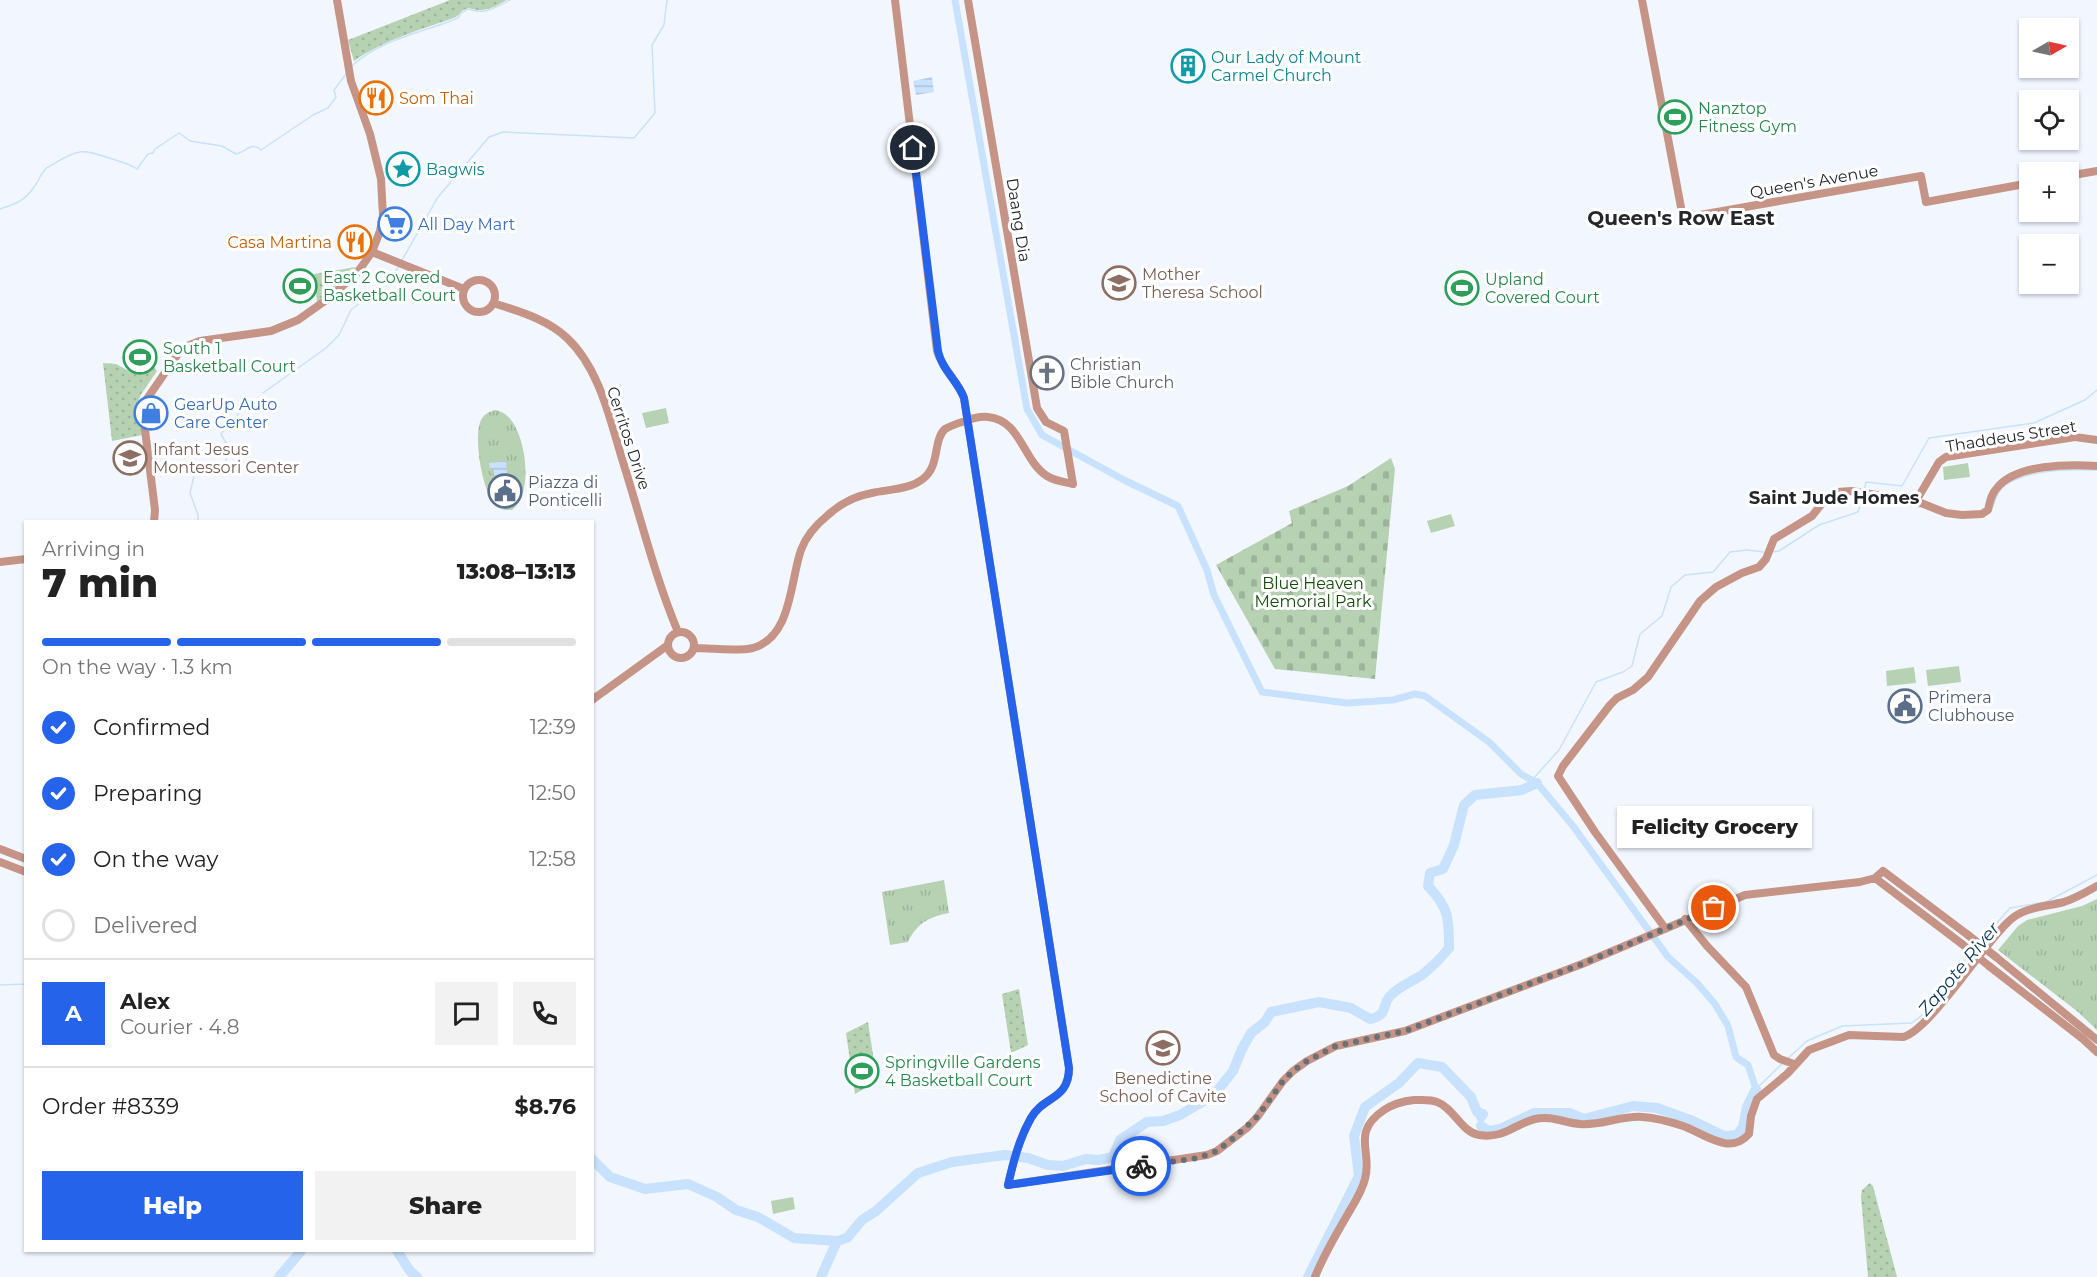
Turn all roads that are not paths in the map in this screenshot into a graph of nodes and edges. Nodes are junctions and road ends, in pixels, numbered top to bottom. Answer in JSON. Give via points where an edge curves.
{"nodes":[{"id":1,"x":337,"y":0,"type":"edge"},
{"id":2,"x":895,"y":0,"type":"edge"},
{"id":3,"x":968,"y":0,"type":"edge"},
{"id":4,"x":1642,"y":0,"type":"edge"},
{"id":5,"x":2097,"y":171,"type":"edge"},
{"id":6,"x":2079,"y":174,"type":"edge"},
{"id":7,"x":2019,"y":185,"type":"edge"},
{"id":8,"x":372,"y":252,"type":"junction"},
{"id":9,"x":465,"y":289,"type":"junction"},
{"id":10,"x":493,"y":303,"type":"junction"},
{"id":11,"x":968,"y":420,"type":"junction"},
{"id":12,"x":2097,"y":440,"type":"edge"},
{"id":13,"x":2097,"y":466,"type":"edge"},
{"id":14,"x":1916,"y":501,"type":"junction"},
{"id":15,"x":154,"y":520,"type":"edge"},
{"id":16,"x":24,"y":559,"type":"edge"},
{"id":17,"x":0,"y":562,"type":"edge"},
{"id":18,"x":678,"y":632,"type":"junction"},
{"id":19,"x":669,"y":647,"type":"junction"},
{"id":20,"x":694,"y":648,"type":"junction"},
{"id":21,"x":594,"y":699,"type":"edge"},
{"id":22,"x":0,"y":849,"type":"edge"},
{"id":23,"x":24,"y":859,"type":"edge"},
{"id":24,"x":0,"y":862,"type":"edge"},
{"id":25,"x":24,"y":871,"type":"edge"},
{"id":26,"x":1875,"y":878,"type":"junction"},
{"id":27,"x":2097,"y":886,"type":"edge"},
{"id":28,"x":1685,"y":919,"type":"junction"},
{"id":29,"x":1663,"y":929,"type":"junction"},
{"id":30,"x":2097,"y":1040,"type":"edge"},
{"id":31,"x":2097,"y":1052,"type":"edge"},
{"id":32,"x":1791,"y":1064,"type":"junction"},
{"id":33,"x":1316,"y":1277,"type":"edge"}],
"edges":[{"from":1,"to":8,"type":"street","via":[[351,81],[381,179],[382,216]]},
{"from":2,"to":11,"type":"street","via":[[938,351],[962,393]]},
{"from":3,"to":11,"type":"street","name":"Daang Dia","via":[[1037,408],[1046,422],[1064,431],[1073,484],[1040,470],[1004,422],[987,417]]},
{"from":4,"to":7,"type":"street","name":"Queen's Avenue","via":[[1683,218],[1921,176],[1926,202]]},
{"from":5,"to":6,"type":"street"},
{"from":8,"to":9,"type":"street"},
{"from":8,"to":15,"type":"street","via":[[357,273],[298,320],[271,331],[193,343],[180,351],[142,406]]},
{"from":9,"to":10,"type":"street","via":[[463,298],[472,310],[486,310]]},
{"from":9,"to":10,"type":"street","via":[[478,280],[488,283],[494,292]]},
{"from":10,"to":18,"type":"street","name":"Cerritos Drive","via":[[553,328],[584,358],[604,400]]},
{"from":11,"to":20,"type":"street","via":[[943,432],[934,466],[924,478],[909,486],[849,500],[815,528],[801,549],[783,619],[767,640],[750,648]]},
{"from":11,"to":29,"type":"street","via":[[1069,1068],[1063,1090],[1033,1114],[1008,1185],[1198,1158],[1217,1151],[1258,1116],[1293,1071],[1333,1047],[1405,1031]]},
{"from":12,"to":14,"type":"street","name":"Thaddeus Street","via":[[2075,437],[1946,457]]},
{"from":13,"to":14,"type":"street","via":[[2068,465],[2013,474],[1992,494],[1988,510],[1982,514],[1946,513]]},
{"from":14,"to":29,"type":"street","via":[[1845,491],[1828,496],[1812,516],[1774,539],[1759,567],[1716,587],[1700,601],[1648,677],[1610,705],[1563,766],[1558,776]]},
{"from":16,"to":17,"type":"street"},
{"from":18,"to":19,"type":"street","via":[[670,638]]},
{"from":18,"to":20,"type":"street","via":[[691,636]]},
{"from":19,"to":20,"type":"street","via":[[674,656],[682,658]]},
{"from":19,"to":21,"type":"street"},
{"from":22,"to":23,"type":"street"},
{"from":24,"to":25,"type":"street"},
{"from":26,"to":28,"type":"street","via":[[1754,893]]},
{"from":26,"to":30,"type":"street","bridge":true,"via":[[1883,871]]},
{"from":26,"to":31,"type":"street","bridge":true},
{"from":27,"to":32,"type":"street","via":[[2075,898],[2027,910],[2012,918],[1929,1018],[1910,1035],[1849,1035],[1816,1046]]},
{"from":28,"to":29,"type":"street"},
{"from":28,"to":32,"type":"street","via":[[1746,987],[1774,1055]]},
{"from":32,"to":33,"type":"street","via":[[1787,1074],[1757,1099],[1749,1134],[1731,1144],[1683,1126],[1627,1116],[1584,1124],[1534,1119],[1503,1134],[1481,1135],[1468,1130],[1437,1102],[1399,1102],[1374,1118],[1365,1134],[1366,1178]]}]}
